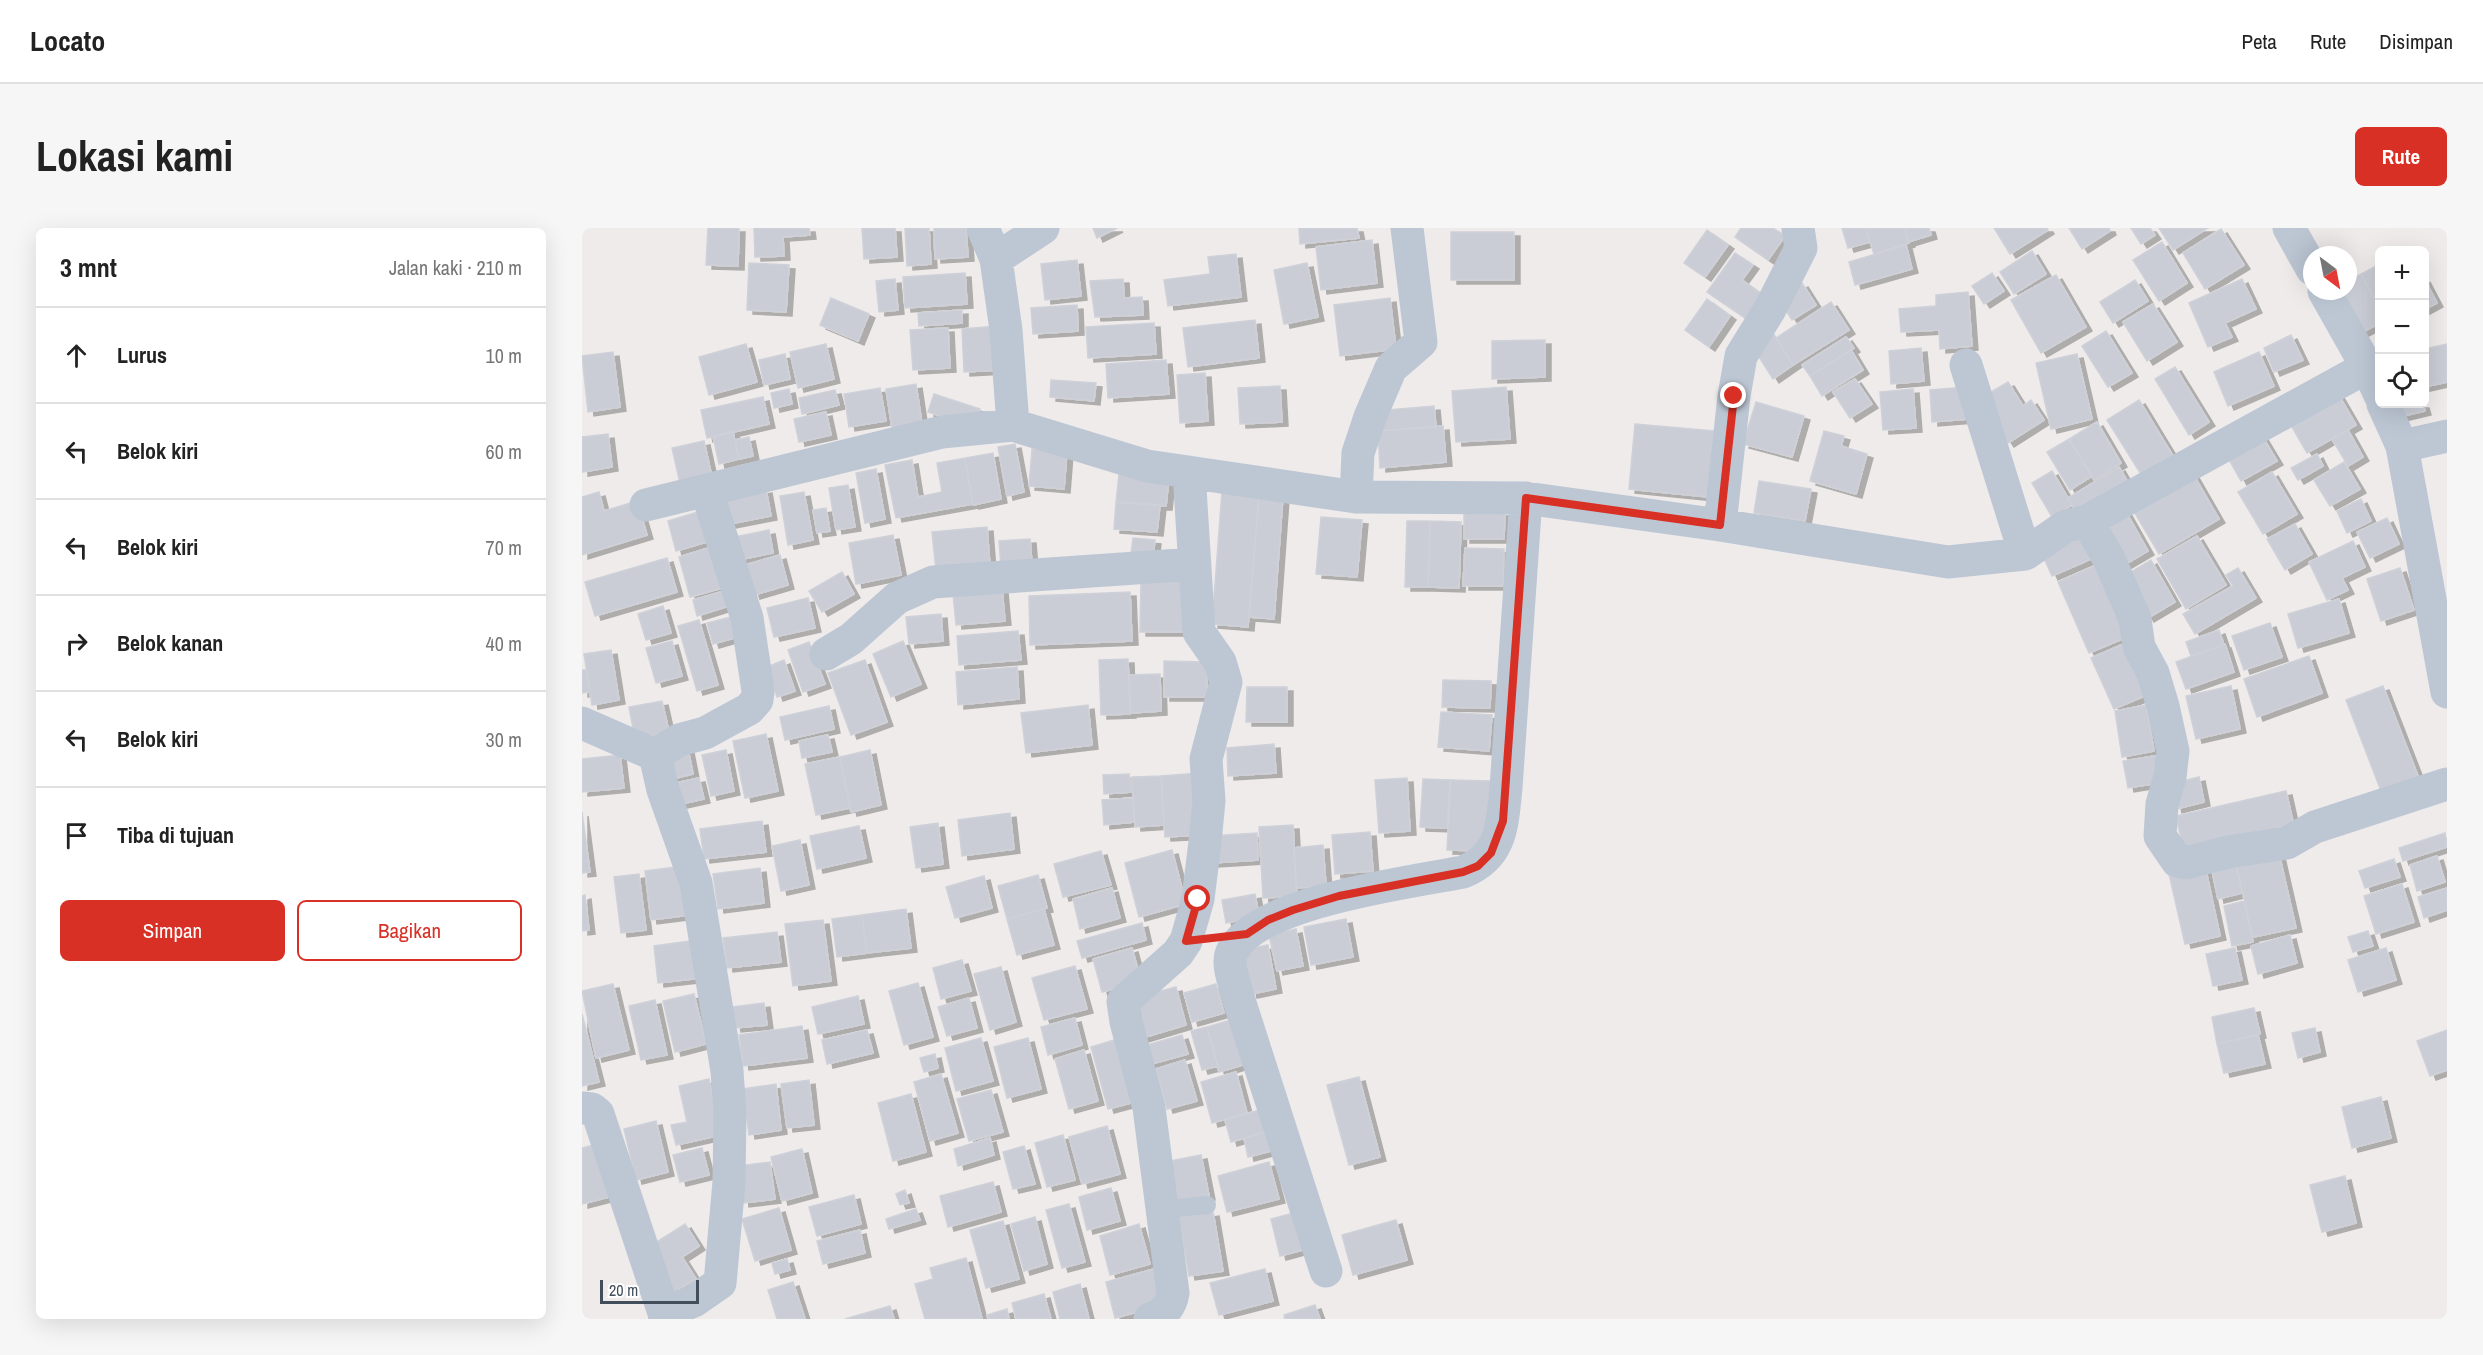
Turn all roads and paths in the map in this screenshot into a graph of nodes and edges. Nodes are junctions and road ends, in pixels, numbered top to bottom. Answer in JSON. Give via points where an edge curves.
{"nodes":[{"id":1,"x":983,"y":228,"type":"edge"},
{"id":2,"x":1043,"y":228,"type":"edge"},
{"id":3,"x":1407,"y":228,"type":"edge"},
{"id":4,"x":1798,"y":228,"type":"edge"},
{"id":5,"x":2289,"y":228,"type":"edge"},
{"id":6,"x":2303,"y":253,"type":"edge"},
{"id":7,"x":996,"y":259,"type":"junction"},
{"id":8,"x":2329,"y":300,"type":"edge"},
{"id":9,"x":1966,"y":364,"type":"dead end"},
{"id":10,"x":2373,"y":381,"type":"edge"},
{"id":11,"x":2385,"y":408,"type":"edge"},
{"id":12,"x":1013,"y":425,"type":"junction"},
{"id":13,"x":2447,"y":436,"type":"edge"},
{"id":14,"x":2402,"y":446,"type":"junction"},
{"id":15,"x":1189,"y":472,"type":"junction"},
{"id":16,"x":706,"y":492,"type":"junction"},
{"id":17,"x":1356,"y":496,"type":"junction"},
{"id":18,"x":1526,"y":498,"type":"junction"},
{"id":19,"x":646,"y":505,"type":"dead end"},
{"id":20,"x":2087,"y":521,"type":"junction"},
{"id":21,"x":1720,"y":525,"type":"junction"},
{"id":22,"x":2025,"y":554,"type":"junction"},
{"id":23,"x":1194,"y":564,"type":"junction"},
{"id":24,"x":825,"y":654,"type":"dead end"},
{"id":25,"x":2447,"y":692,"type":"edge"},
{"id":26,"x":582,"y":723,"type":"edge"},
{"id":27,"x":655,"y":755,"type":"junction"},
{"id":28,"x":2447,"y":784,"type":"edge"},
{"id":29,"x":1247,"y":934,"type":"junction"},
{"id":30,"x":1186,"y":941,"type":"junction"},
{"id":31,"x":582,"y":1108,"type":"edge"},
{"id":32,"x":1161,"y":1205,"type":"junction"},
{"id":33,"x":1207,"y":1205,"type":"dead end"},
{"id":34,"x":1326,"y":1271,"type":"dead end"},
{"id":35,"x":664,"y":1316,"type":"edge"},
{"id":36,"x":1150,"y":1319,"type":"edge"}],
"edges":[{"from":1,"to":7,"type":"street"},
{"from":2,"to":7,"type":"street"},
{"from":3,"to":17,"type":"street","via":[[1422,342],[1391,368],[1370,417],[1358,453]]},
{"from":4,"to":21,"type":"street","via":[[1801,248],[1741,356]]},
{"from":5,"to":6,"type":"street"},
{"from":7,"to":12,"type":"street"},
{"from":8,"to":10,"type":"street"},
{"from":9,"to":22,"type":"street"},
{"from":10,"to":20,"type":"street"},
{"from":11,"to":14,"type":"street"},
{"from":12,"to":15,"type":"street","via":[[1147,466]]},
{"from":12,"to":16,"type":"street","via":[[942,432]]},
{"from":13,"to":14,"type":"street"},
{"from":14,"to":25,"type":"street"},
{"from":15,"to":17,"type":"street"},
{"from":15,"to":23,"type":"street"},
{"from":16,"to":19,"type":"street"},
{"from":16,"to":27,"type":"street","via":[[747,618],[758,691],[749,710],[705,733],[679,740]]},
{"from":17,"to":18,"type":"street"},
{"from":18,"to":21,"type":"street"},
{"from":18,"to":29,"type":"street","via":[[1503,821],[1491,853],[1478,866],[1463,872],[1339,896],[1268,920]]},
{"from":20,"to":22,"type":"street","via":[[2066,526]]},
{"from":20,"to":28,"type":"street","via":[[2109,559],[2135,619],[2139,647],[2153,673],[2163,706],[2173,751],[2160,836],[2177,861],[2287,843],[2315,827]]},
{"from":21,"to":22,"type":"street","via":[[1948,562]]},
{"from":23,"to":24,"type":"street","via":[[933,582],[886,606],[851,639]]},
{"from":23,"to":30,"type":"street","via":[[1199,632],[1220,662],[1226,682],[1206,759],[1209,801],[1205,842],[1198,899]]},
{"from":26,"to":27,"type":"street"},
{"from":27,"to":35,"type":"street","via":[[663,790],[696,883],[728,1071],[730,1113],[729,1182],[720,1283]]},
{"from":29,"to":30,"type":"street"},
{"from":29,"to":34,"type":"street","via":[[1232,952],[1230,964]]},
{"from":30,"to":32,"type":"street","via":[[1178,953],[1123,1002],[1149,1108]]},
{"from":31,"to":35,"type":"street","via":[[598,1114]]},
{"from":32,"to":33,"type":"lane"},
{"from":32,"to":36,"type":"street","via":[[1173,1293],[1166,1310]]}]}
